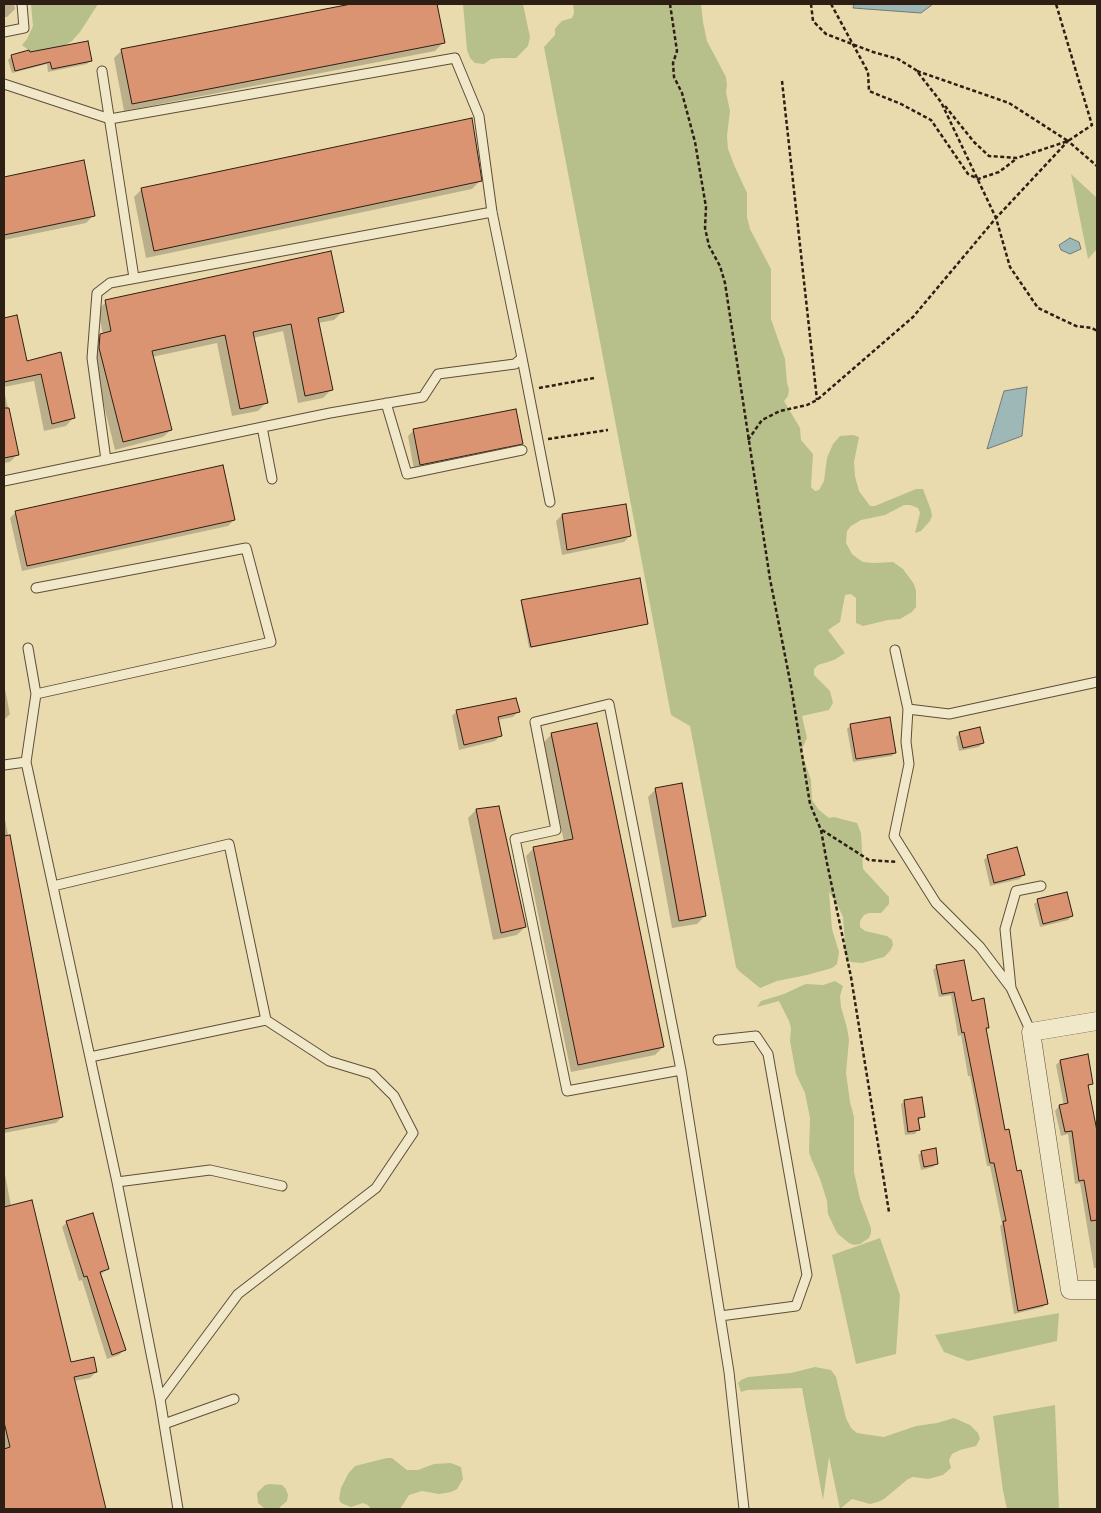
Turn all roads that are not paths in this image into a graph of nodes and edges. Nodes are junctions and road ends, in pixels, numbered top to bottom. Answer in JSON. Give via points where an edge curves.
{"nodes":[{"id":1,"x":22,"y":4,"type":"edge"},
{"id":2,"x":4,"y":32,"type":"edge"},
{"id":3,"x":102,"y":71,"type":"dead end"},
{"id":4,"x":4,"y":84,"type":"edge"},
{"id":5,"x":110,"y":119,"type":"junction"},
{"id":6,"x":492,"y":212,"type":"junction"},
{"id":7,"x":134,"y":278,"type":"junction"},
{"id":8,"x":522,"y":358,"type":"junction"},
{"id":9,"x":386,"y":403,"type":"junction"},
{"id":10,"x":262,"y":427,"type":"junction"},
{"id":11,"x":522,"y":450,"type":"dead end"},
{"id":12,"x":106,"y":460,"type":"junction"},
{"id":13,"x":272,"y":480,"type":"dead end"},
{"id":14,"x":4,"y":481,"type":"edge"},
{"id":15,"x":550,"y":502,"type":"dead end"},
{"id":16,"x":36,"y":588,"type":"dead end"},
{"id":17,"x":28,"y":648,"type":"dead end"},
{"id":18,"x":895,"y":650,"type":"dead end"},
{"id":19,"x":1097,"y":682,"type":"edge"},
{"id":20,"x":36,"y":694,"type":"junction"},
{"id":21,"x":908,"y":709,"type":"junction"},
{"id":22,"x":26,"y":762,"type":"junction"},
{"id":23,"x":4,"y":766,"type":"edge"},
{"id":24,"x":53,"y":886,"type":"junction"},
{"id":25,"x":1040,"y":886,"type":"dead end"},
{"id":26,"x":1011,"y":988,"type":"junction"},
{"id":27,"x":266,"y":1020,"type":"junction"},
{"id":28,"x":1097,"y":1021,"type":"edge"},
{"id":29,"x":1031,"y":1032,"type":"junction"},
{"id":30,"x":718,"y":1040,"type":"dead end"},
{"id":31,"x":90,"y":1057,"type":"junction"},
{"id":32,"x":681,"y":1070,"type":"junction"},
{"id":33,"x":117,"y":1182,"type":"junction"},
{"id":34,"x":282,"y":1186,"type":"dead end"},
{"id":35,"x":1097,"y":1290,"type":"edge"},
{"id":36,"x":720,"y":1316,"type":"junction"},
{"id":37,"x":160,"y":1399,"type":"junction"},
{"id":38,"x":234,"y":1399,"type":"dead end"},
{"id":39,"x":164,"y":1424,"type":"junction"},
{"id":40,"x":178,"y":1509,"type":"edge"},
{"id":41,"x":744,"y":1509,"type":"edge"}],
"edges":[{"from":1,"to":2,"type":"lane","via":[[24,28]]},
{"from":3,"to":5,"type":"lane"},
{"from":4,"to":5,"type":"lane"},
{"from":5,"to":6,"type":"lane","via":[[455,58],[479,116]]},
{"from":5,"to":7,"type":"lane"},
{"from":6,"to":7,"type":"lane"},
{"from":6,"to":8,"type":"lane"},
{"from":7,"to":12,"type":"lane","via":[[110,283],[97,292],[92,358]]},
{"from":8,"to":9,"type":"lane","via":[[515,364],[438,374],[423,397]]},
{"from":8,"to":15,"type":"lane"},
{"from":9,"to":10,"type":"lane"},
{"from":9,"to":11,"type":"lane","via":[[407,474]]},
{"from":10,"to":12,"type":"lane"},
{"from":10,"to":13,"type":"lane"},
{"from":12,"to":14,"type":"lane"},
{"from":16,"to":20,"type":"lane","via":[[246,548],[271,642]]},
{"from":17,"to":20,"type":"lane"},
{"from":18,"to":21,"type":"lane"},
{"from":19,"to":21,"type":"lane","via":[[949,714]]},
{"from":20,"to":22,"type":"lane"},
{"from":21,"to":26,"type":"lane","via":[[906,742],[909,764],[894,836],[936,903],[980,947]]},
{"from":22,"to":23,"type":"lane"},
{"from":22,"to":24,"type":"lane"},
{"from":24,"to":27,"type":"lane","via":[[229,844]]},
{"from":24,"to":31,"type":"lane"},
{"from":25,"to":26,"type":"lane","via":[[1016,891],[1014,898],[1005,930]]},
{"from":26,"to":29,"type":"lane"},
{"from":27,"to":31,"type":"lane"},
{"from":27,"to":37,"type":"lane","via":[[329,1061],[372,1074],[394,1096],[413,1133],[376,1188],[238,1294]]},
{"from":28,"to":29,"type":"street"},
{"from":29,"to":35,"type":"street","via":[[1070,1290]]},
{"from":30,"to":36,"type":"lane","via":[[756,1036],[768,1054],[807,1275],[796,1306]]},
{"from":31,"to":33,"type":"lane"},
{"from":32,"to":32,"type":"lane","via":[[609,704],[535,722],[556,830],[515,840],[567,1091]]},
{"from":32,"to":36,"type":"lane"},
{"from":33,"to":34,"type":"lane","via":[[210,1170]]},
{"from":33,"to":37,"type":"lane"},
{"from":36,"to":41,"type":"lane"},
{"from":37,"to":39,"type":"lane"},
{"from":38,"to":39,"type":"lane"},
{"from":39,"to":40,"type":"lane"}]}
